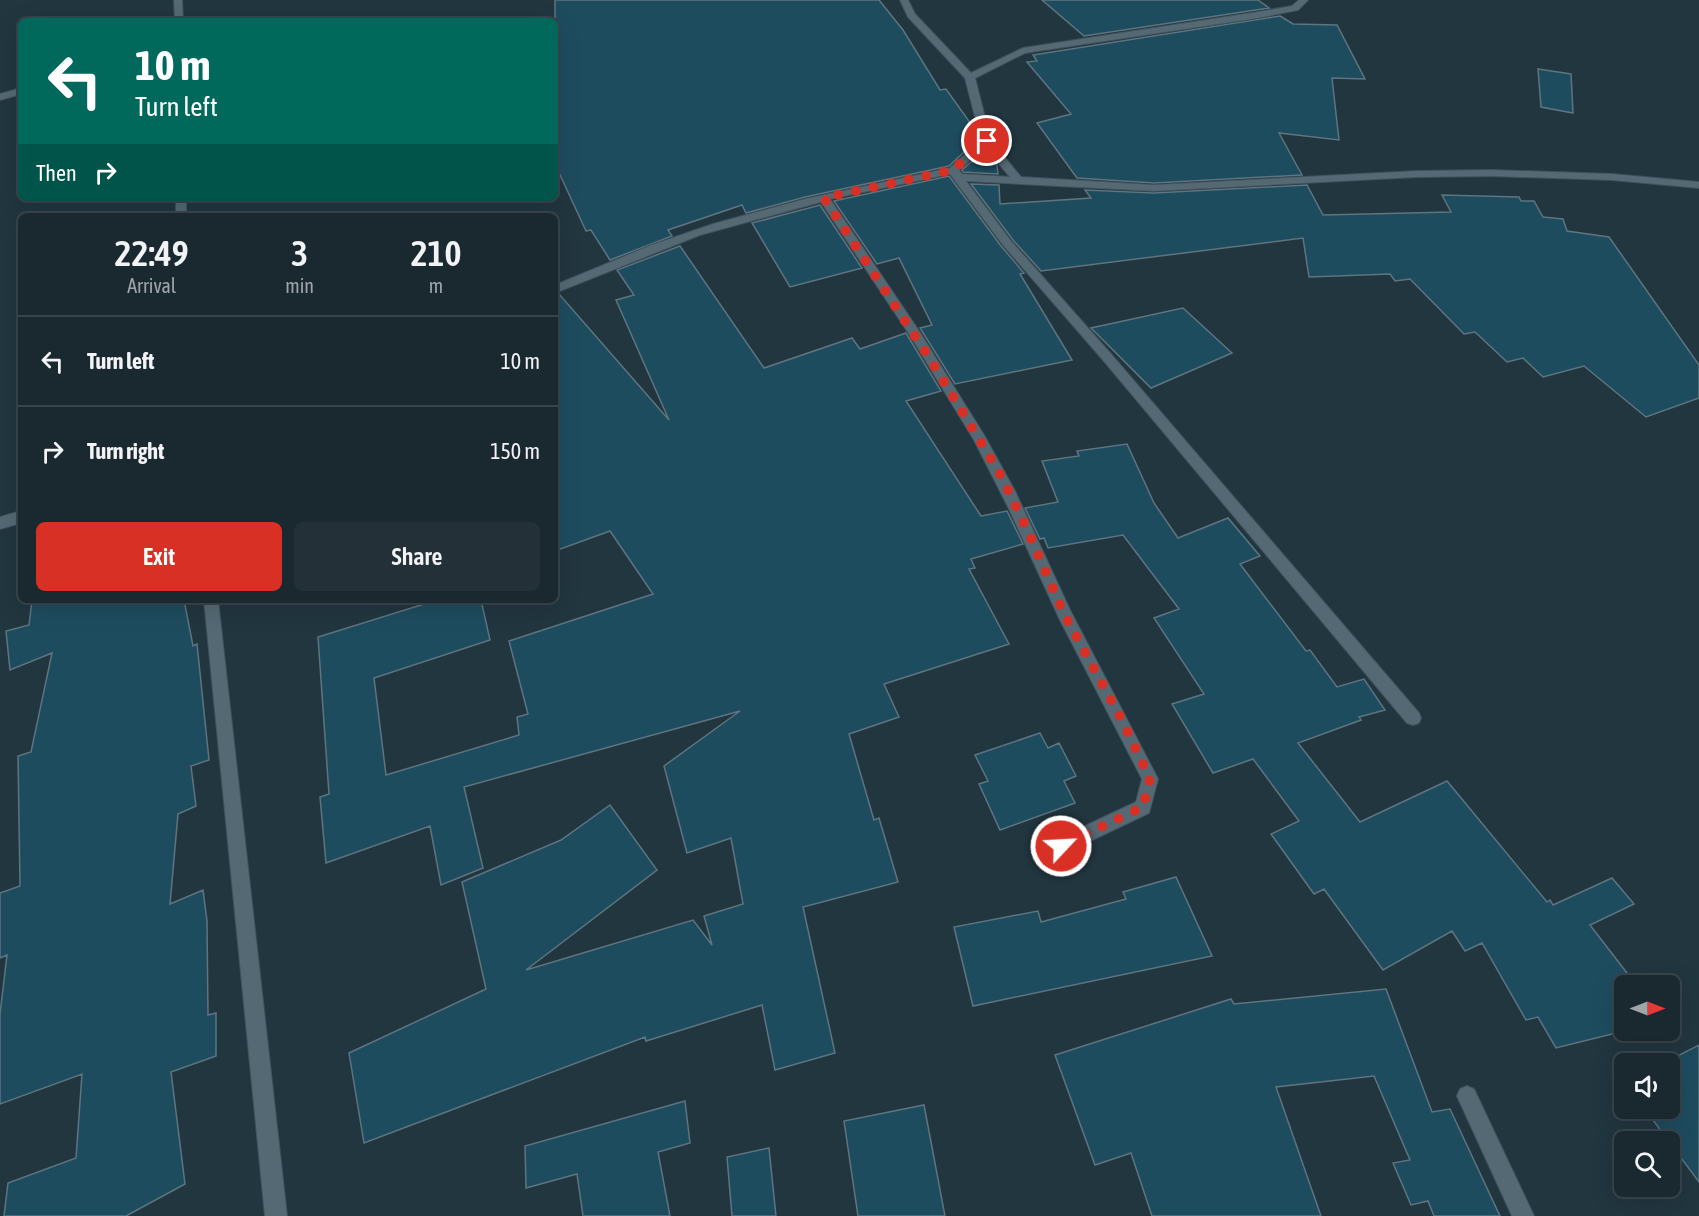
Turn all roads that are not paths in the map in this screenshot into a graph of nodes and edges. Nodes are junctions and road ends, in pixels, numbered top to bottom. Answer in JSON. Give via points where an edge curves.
{"nodes":[{"id":1,"x":178,"y":0,"type":"edge"},
{"id":2,"x":904,"y":0,"type":"edge"},
{"id":3,"x":1304,"y":0,"type":"edge"},
{"id":4,"x":179,"y":18,"type":"edge"},
{"id":5,"x":970,"y":77,"type":"junction"},
{"id":6,"x":18,"y":92,"type":"edge"},
{"id":7,"x":0,"y":97,"type":"edge"},
{"id":8,"x":987,"y":141,"type":"junction"},
{"id":9,"x":953,"y":170,"type":"junction"},
{"id":10,"x":1017,"y":179,"type":"junction"},
{"id":11,"x":1699,"y":185,"type":"edge"},
{"id":12,"x":824,"y":198,"type":"junction"},
{"id":13,"x":558,"y":288,"type":"edge"},
{"id":14,"x":18,"y":518,"type":"edge"},
{"id":15,"x":0,"y":523,"type":"edge"},
{"id":16,"x":211,"y":603,"type":"edge"},
{"id":17,"x":1413,"y":718,"type":"dead end"},
{"id":18,"x":1061,"y":846,"type":"dead end"},
{"id":19,"x":1467,"y":1096,"type":"dead end"},
{"id":20,"x":276,"y":1216,"type":"edge"},
{"id":21,"x":1523,"y":1216,"type":"edge"}],
"edges":[{"from":1,"to":4,"type":"street"},
{"from":2,"to":5,"type":"street","via":[[911,15]]},
{"from":3,"to":5,"type":"street","via":[[1296,8],[1023,51]]},
{"from":5,"to":8,"type":"street"},
{"from":6,"to":7,"type":"street"},
{"from":8,"to":9,"type":"street"},
{"from":8,"to":10,"type":"street"},
{"from":9,"to":10,"type":"street","via":[[959,177]]},
{"from":9,"to":12,"type":"street"},
{"from":9,"to":17,"type":"street","via":[[1007,243]]},
{"from":10,"to":11,"type":"street","via":[[1154,188],[1491,173]]},
{"from":12,"to":13,"type":"street","via":[[716,226]]},
{"from":12,"to":18,"type":"street","via":[[999,472],[1064,614],[1150,779],[1143,807]]},
{"from":14,"to":15,"type":"street"},
{"from":16,"to":20,"type":"street"},
{"from":19,"to":21,"type":"street"}]}
